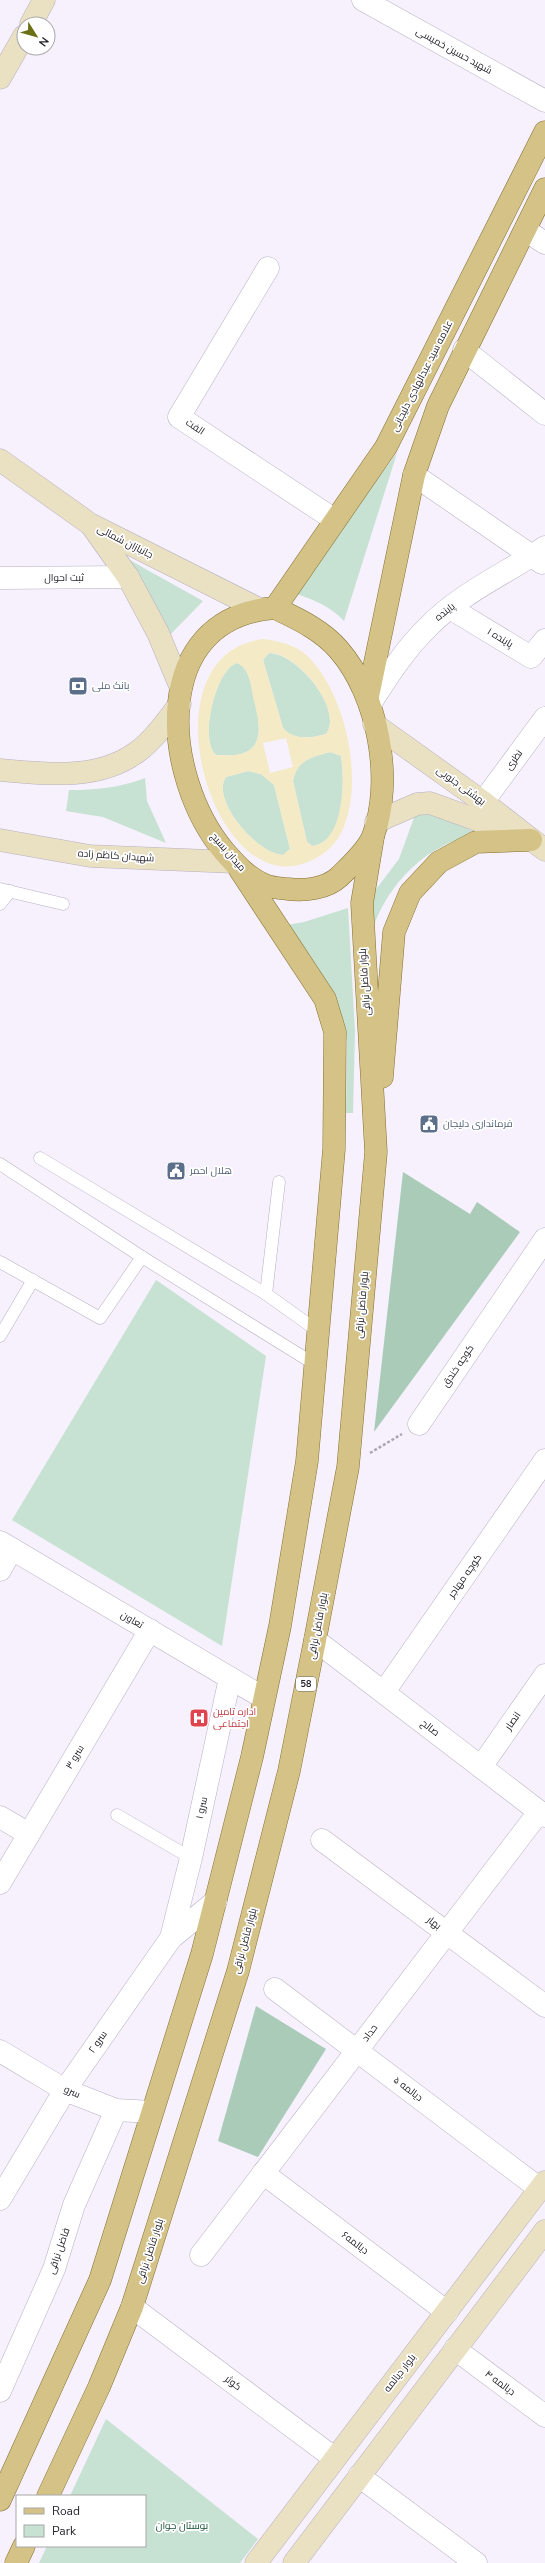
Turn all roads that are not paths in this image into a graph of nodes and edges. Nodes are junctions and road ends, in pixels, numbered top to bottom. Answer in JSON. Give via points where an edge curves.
{"nodes":[{"id":1,"x":44,"y":0,"type":"edge"},
{"id":2,"x":363,"y":0,"type":"edge"},
{"id":3,"x":35,"y":16,"type":"edge"},
{"id":4,"x":16,"y":50,"type":"edge"},
{"id":5,"x":0,"y":78,"type":"edge"},
{"id":6,"x":545,"y":101,"type":"edge"},
{"id":7,"x":545,"y":132,"type":"edge"},
{"id":8,"x":545,"y":189,"type":"edge"},
{"id":9,"x":525,"y":230,"type":"junction"},
{"id":10,"x":545,"y":244,"type":"edge"},
{"id":11,"x":268,"y":268,"type":"dead end"},
{"id":12,"x":464,"y":350,"type":"junction"},
{"id":13,"x":545,"y":414,"type":"edge"},
{"id":14,"x":0,"y":460,"type":"edge"},
{"id":15,"x":414,"y":475,"type":"junction"},
{"id":16,"x":335,"y":520,"type":"junction"},
{"id":17,"x":90,"y":524,"type":"junction"},
{"id":18,"x":541,"y":556,"type":"edge"},
{"id":19,"x":128,"y":577,"type":"junction"},
{"id":20,"x":0,"y":578,"type":"edge"},
{"id":21,"x":267,"y":608,"type":"junction"},
{"id":22,"x":450,"y":608,"type":"junction"},
{"id":23,"x":545,"y":640,"type":"edge"},
{"id":24,"x":180,"y":696,"type":"junction"},
{"id":25,"x":371,"y":708,"type":"junction"},
{"id":26,"x":545,"y":718,"type":"edge"},
{"id":27,"x":0,"y":770,"type":"edge"},
{"id":28,"x":483,"y":802,"type":"junction"},
{"id":29,"x":374,"y":830,"type":"junction"},
{"id":30,"x":0,"y":840,"type":"edge"},
{"id":31,"x":538,"y":845,"type":"edge"},
{"id":32,"x":237,"y":866,"type":"junction"},
{"id":33,"x":5,"y":890,"type":"edge"},
{"id":34,"x":0,"y":904,"type":"edge"},
{"id":35,"x":63,"y":904,"type":"dead end"},
{"id":36,"x":376,"y":1152,"type":"junction"},
{"id":37,"x":40,"y":1158,"type":"dead end"},
{"id":38,"x":0,"y":1164,"type":"edge"},
{"id":39,"x":279,"y":1182,"type":"dead end"},
{"id":40,"x":545,"y":1239,"type":"edge"},
{"id":41,"x":142,"y":1257,"type":"junction"},
{"id":42,"x":0,"y":1262,"type":"edge"},
{"id":43,"x":33,"y":1280,"type":"junction"},
{"id":44,"x":266,"y":1294,"type":"junction"},
{"id":45,"x":318,"y":1330,"type":"junction"},
{"id":46,"x":0,"y":1336,"type":"edge"},
{"id":47,"x":316,"y":1365,"type":"junction"},
{"id":48,"x":419,"y":1424,"type":"road end"},
{"id":49,"x":545,"y":1460,"type":"edge"},
{"id":50,"x":6,"y":1546,"type":"edge"},
{"id":51,"x":0,"y":1570,"type":"edge"},
{"id":52,"x":150,"y":1630,"type":"junction"},
{"id":53,"x":315,"y":1640,"type":"junction"},
{"id":54,"x":545,"y":1675,"type":"edge"},
{"id":55,"x":230,"y":1678,"type":"junction"},
{"id":56,"x":384,"y":1692,"type":"junction"},
{"id":57,"x":264,"y":1698,"type":"junction"},
{"id":58,"x":481,"y":1767,"type":"junction"},
{"id":59,"x":542,"y":1814,"type":"edge"},
{"id":60,"x":117,"y":1815,"type":"dead end"},
{"id":61,"x":0,"y":1817,"type":"edge"},
{"id":62,"x":29,"y":1834,"type":"junction"},
{"id":63,"x":322,"y":1840,"type":"dead end"},
{"id":64,"x":191,"y":1858,"type":"junction"},
{"id":65,"x":0,"y":1883,"type":"edge"},
{"id":66,"x":216,"y":1901,"type":"junction"},
{"id":67,"x":447,"y":1933,"type":"junction"},
{"id":68,"x":171,"y":1938,"type":"junction"},
{"id":69,"x":275,"y":1989,"type":"dead end"},
{"id":70,"x":545,"y":2006,"type":"edge"},
{"id":71,"x":0,"y":2051,"type":"edge"},
{"id":72,"x":357,"y":2051,"type":"junction"},
{"id":73,"x":65,"y":2090,"type":"junction"},
{"id":74,"x":116,"y":2110,"type":"junction"},
{"id":75,"x":152,"y":2112,"type":"junction"},
{"id":76,"x":263,"y":2173,"type":"junction"},
{"id":77,"x":543,"y":2186,"type":"edge"},
{"id":78,"x":0,"y":2199,"type":"edge"},
{"id":79,"x":545,"y":2230,"type":"edge"},
{"id":80,"x":201,"y":2255,"type":"dead end"},
{"id":81,"x":132,"y":2307,"type":"junction"},
{"id":82,"x":447,"y":2312,"type":"junction"},
{"id":83,"x":456,"y":2349,"type":"junction"},
{"id":84,"x":0,"y":2391,"type":"edge"},
{"id":85,"x":545,"y":2416,"type":"edge"},
{"id":86,"x":334,"y":2458,"type":"junction"},
{"id":87,"x":359,"y":2476,"type":"junction"},
{"id":88,"x":48,"y":2495,"type":"edge"},
{"id":89,"x":0,"y":2500,"type":"edge"},
{"id":90,"x":24,"y":2547,"type":"edge"},
{"id":91,"x":16,"y":2563,"type":"edge"},
{"id":92,"x":256,"y":2563,"type":"edge"},
{"id":93,"x":294,"y":2563,"type":"edge"},
{"id":94,"x":476,"y":2563,"type":"edge"}],
"edges":[{"from":1,"to":3,"type":"street"},
{"from":2,"to":6,"type":"street","name":"شهید حسین خمیسی"},
{"from":4,"to":5,"type":"street"},
{"from":7,"to":16,"type":"main road","name":"علامه سید عبدالهادی دلیجانی","via":[[386,448]]},
{"from":8,"to":9,"type":"main road"},
{"from":9,"to":10,"type":"street"},
{"from":9,"to":12,"type":"main road"},
{"from":11,"to":16,"type":"street","name":"الفت","via":[[179,417]]},
{"from":12,"to":13,"type":"street"},
{"from":12,"to":15,"type":"main road","via":[[438,406]]},
{"from":14,"to":17,"type":"street","name":"جانبازان شمالی"},
{"from":15,"to":18,"type":"street"},
{"from":15,"to":25,"type":"main road"},
{"from":16,"to":21,"type":"main road","name":"علامه سید عبدالهادی دلیجانی"},
{"from":17,"to":19,"type":"street"},
{"from":17,"to":21,"type":"street","name":"جانبازان شمالی"},
{"from":18,"to":22,"type":"street","name":"پاینده"},
{"from":19,"to":20,"type":"street","name":"ثبت احوال"},
{"from":19,"to":24,"type":"street","via":[[158,633]]},
{"from":21,"to":24,"type":"main road","name":"میدان بسیج","via":[[244,612],[218,626],[192,656]]},
{"from":21,"to":25,"type":"main road","name":"میدان بسیج","via":[[310,626],[339,650]]},
{"from":22,"to":23,"type":"street","name":"پاینده ۱","via":[[531,657]]},
{"from":22,"to":25,"type":"street","name":"پاینده","via":[[429,626],[398,660]]},
{"from":24,"to":27,"type":"street","via":[[155,735],[137,753],[119,762],[89,772],[50,775]]},
{"from":24,"to":32,"type":"main road","name":"میدان بسیج","via":[[178,723],[181,761],[192,799],[213,837]]},
{"from":25,"to":28,"type":"street","name":"بهشتی جنوبی"},
{"from":25,"to":29,"type":"main road","name":"میدان بسیج","via":[[382,764],[381,802]]},
{"from":26,"to":28,"type":"street","name":"نظری"},
{"from":28,"to":31,"type":"street","name":"بهشتی جنوبی"},
{"from":29,"to":31,"type":"street","via":[[417,804],[430,803]]},
{"from":29,"to":32,"type":"main road","name":"میدان بسیج","via":[[354,862],[335,880],[320,887],[302,891],[266,886]]},
{"from":29,"to":36,"type":"main road","name":"بلوار فاضل نراقی","number":"58","via":[[362,903]]},
{"from":30,"to":32,"type":"street","name":"شهیدان کاظم زاده","via":[[90,856]]},
{"from":31,"to":36,"type":"main road","via":[[476,842],[439,862],[410,893],[394,932]]},
{"from":32,"to":45,"type":"main road","via":[[325,999],[335,1032],[334,1149]]},
{"from":33,"to":34,"type":"lane"},
{"from":33,"to":35,"type":"lane"},
{"from":36,"to":53,"type":"main road","name":"بلوار فاضل نراقی","number":"58","via":[[348,1467]]},
{"from":37,"to":44,"type":"lane"},
{"from":38,"to":41,"type":"lane"},
{"from":39,"to":44,"type":"lane"},
{"from":40,"to":48,"type":"street","name":"کوچه خندق"},
{"from":41,"to":43,"type":"lane","via":[[100,1318]]},
{"from":41,"to":47,"type":"lane"},
{"from":42,"to":43,"type":"lane"},
{"from":43,"to":46,"type":"lane"},
{"from":44,"to":45,"type":"lane"},
{"from":45,"to":47,"type":"main road"},
{"from":47,"to":57,"type":"main road","via":[[307,1461],[280,1626]]},
{"from":49,"to":56,"type":"street","name":"کوچه مهاجر"},
{"from":50,"to":51,"type":"street"},
{"from":50,"to":52,"type":"street","name":"تعاون"},
{"from":52,"to":55,"type":"street","name":"تعاون"},
{"from":52,"to":62,"type":"street","name":"سرو ۳"},
{"from":53,"to":56,"type":"street","name":"صالح"},
{"from":53,"to":81,"type":"main road","name":"بلوار فاضل نراقی","number":"58","via":[[289,1771],[238,1971]]},
{"from":54,"to":58,"type":"street","name":"انصار"},
{"from":55,"to":57,"type":"street","name":"تعاون"},
{"from":55,"to":64,"type":"street","name":"سرو ۱"},
{"from":56,"to":58,"type":"street","name":"صالح"},
{"from":57,"to":66,"type":"main road"},
{"from":58,"to":59,"type":"street","name":"صالح"},
{"from":59,"to":67,"type":"street","name":"حداد"},
{"from":60,"to":64,"type":"lane"},
{"from":61,"to":62,"type":"street"},
{"from":62,"to":65,"type":"street","name":"سرو ۳"},
{"from":63,"to":67,"type":"street","name":"بهار"},
{"from":64,"to":68,"type":"street","name":"سرو ۱"},
{"from":66,"to":68,"type":"street","name":"سرو ۲"},
{"from":66,"to":75,"type":"main road"},
{"from":67,"to":70,"type":"street","name":"بهار"},
{"from":67,"to":72,"type":"street","name":"حداد"},
{"from":68,"to":73,"type":"street","name":"سرو ۲"},
{"from":69,"to":72,"type":"street","name":"دیالمه ۵"},
{"from":71,"to":73,"type":"street","name":"سرو"},
{"from":72,"to":76,"type":"street","name":"حداد"},
{"from":72,"to":77,"type":"street","name":"دیالمه ۵"},
{"from":73,"to":74,"type":"street","name":"سرو"},
{"from":73,"to":78,"type":"street","name":"سرو ۲"},
{"from":74,"to":75,"type":"street","name":"سرو"},
{"from":74,"to":84,"type":"street","name":"فاضل نراقی","via":[[74,2205],[54,2269]]},
{"from":75,"to":89,"type":"main road","via":[[100,2280]]},
{"from":76,"to":80,"type":"street","name":"حداد"},
{"from":76,"to":82,"type":"street","name":"دیالمه۶"},
{"from":77,"to":82,"type":"street","name":"بلوار دیالمه"},
{"from":79,"to":83,"type":"street"},
{"from":81,"to":86,"type":"street","name":"کوثر"},
{"from":81,"to":88,"type":"main road","name":"بلوار فاضل نراقی","number":"58","via":[[99,2387]]},
{"from":82,"to":86,"type":"street","name":"بلوار دیالمه"},
{"from":83,"to":85,"type":"street","name":"دیالمه ۴"},
{"from":83,"to":87,"type":"street"},
{"from":86,"to":87,"type":"street"},
{"from":86,"to":92,"type":"street","name":"بلوار دیالمه"},
{"from":87,"to":93,"type":"street"},
{"from":87,"to":94,"type":"street"},
{"from":90,"to":91,"type":"main road"}]}
